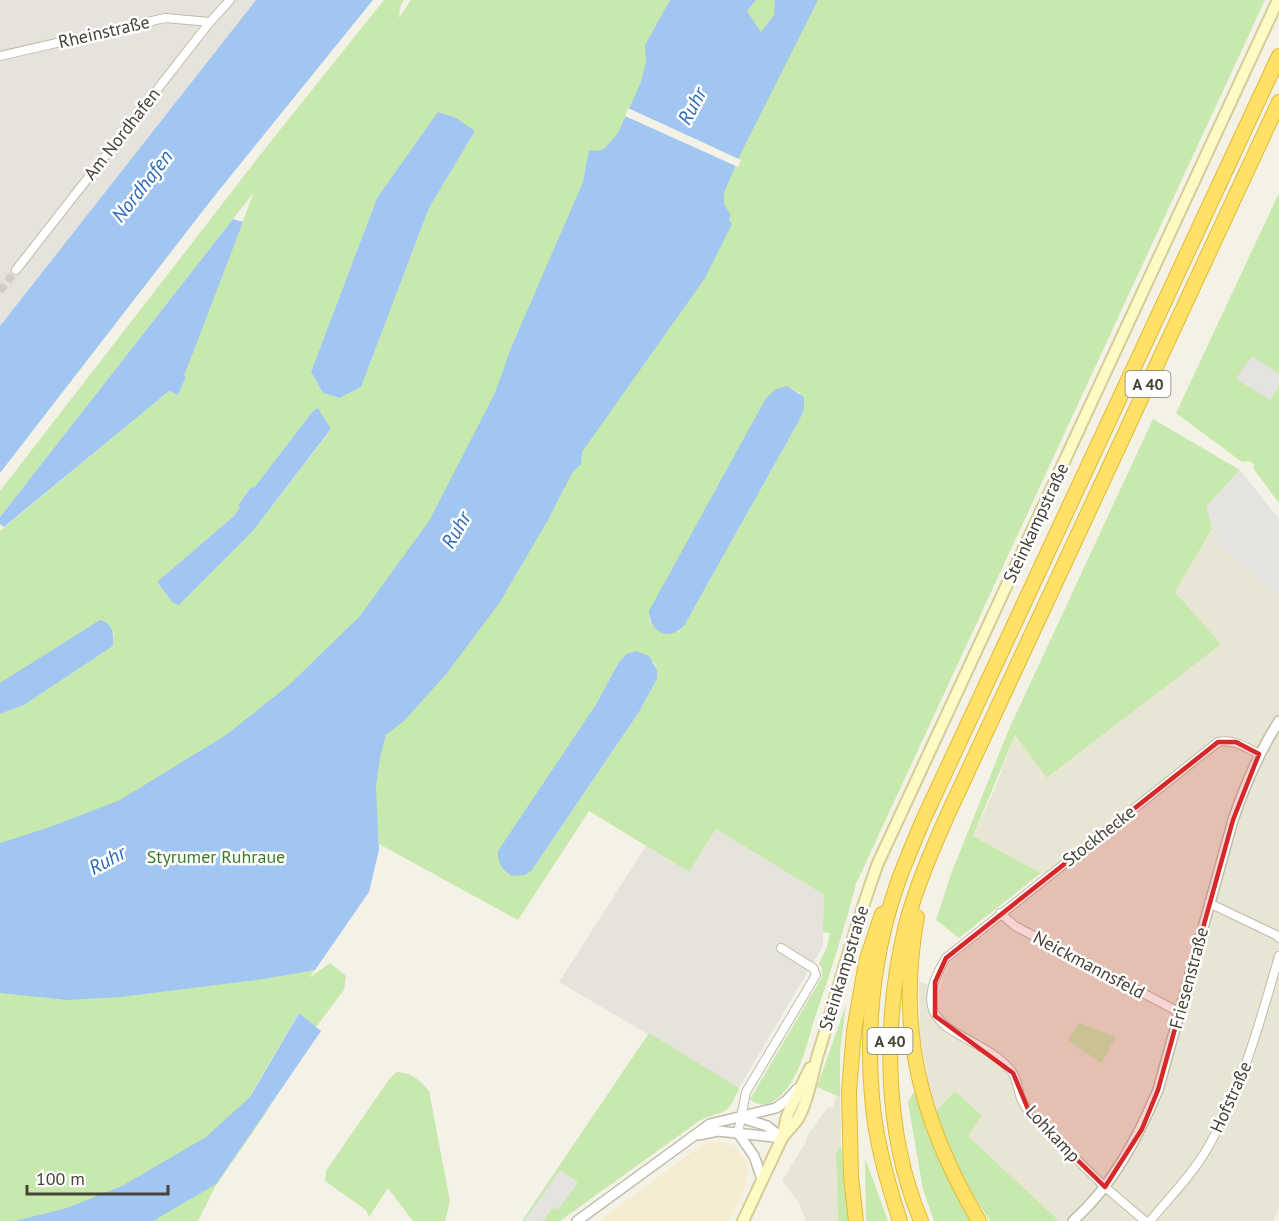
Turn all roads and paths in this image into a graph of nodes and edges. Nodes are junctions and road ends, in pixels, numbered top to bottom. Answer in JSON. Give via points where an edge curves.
{"nodes":[{"id":1,"x":230,"y":0,"type":"edge"},
{"id":2,"x":1278,"y":0,"type":"edge"},
{"id":3,"x":210,"y":22,"type":"junction"},
{"id":4,"x":0,"y":56,"type":"edge"},
{"id":5,"x":1279,"y":56,"type":"edge"},
{"id":6,"x":1279,"y":102,"type":"edge"},
{"id":7,"x":16,"y":270,"type":"tunnel mouth"},
{"id":8,"x":1279,"y":721,"type":"edge"},
{"id":9,"x":1259,"y":754,"type":"junction"},
{"id":10,"x":927,"y":862,"type":"junction"},
{"id":11,"x":898,"y":883,"type":"junction"},
{"id":12,"x":1209,"y":903,"type":"junction"},
{"id":13,"x":1000,"y":914,"type":"junction"},
{"id":14,"x":1279,"y":938,"type":"edge"},
{"id":15,"x":781,"y":948,"type":"dead end"},
{"id":16,"x":1279,"y":956,"type":"edge"},
{"id":17,"x":946,"y":958,"type":"joint"},
{"id":18,"x":1179,"y":1012,"type":"junction"},
{"id":19,"x":818,"y":1054,"type":"junction"},
{"id":20,"x":801,"y":1084,"type":"junction"},
{"id":21,"x":740,"y":1117,"type":"junction"},
{"id":22,"x":738,"y":1133,"type":"junction"},
{"id":23,"x":696,"y":1135,"type":"junction"},
{"id":24,"x":782,"y":1138,"type":"junction"},
{"id":25,"x":762,"y":1179,"type":"junction"},
{"id":26,"x":1105,"y":1187,"type":"junction"},
{"id":27,"x":577,"y":1221,"type":"edge"},
{"id":28,"x":743,"y":1221,"type":"edge"},
{"id":29,"x":856,"y":1221,"type":"edge"},
{"id":30,"x":900,"y":1221,"type":"edge"},
{"id":31,"x":921,"y":1221,"type":"edge"},
{"id":32,"x":979,"y":1221,"type":"edge"},
{"id":33,"x":1073,"y":1221,"type":"edge"},
{"id":34,"x":1145,"y":1221,"type":"edge"},
{"id":35,"x":1150,"y":1221,"type":"edge"}],
"edges":[{"from":1,"to":3,"type":"street","name":"Am Nordhafen"},
{"from":2,"to":19,"type":"main road","name":"Steinkampstraße","via":[[878,863]]},
{"from":3,"to":4,"type":"street","name":"Rheinstraße","via":[[165,18]]},
{"from":3,"to":7,"type":"street","name":"Am Nordhafen"},
{"from":5,"to":11,"type":"highway","number":"A 40","via":[[924,818]]},
{"from":6,"to":10,"type":"highway","number":"A 40"},
{"from":8,"to":9,"type":"street","name":"Friesenstraße"},
{"from":9,"to":12,"type":"street","name":"Friesenstraße","via":[[1233,820]]},
{"from":9,"to":13,"type":"street","name":"Stockhecke","via":[[1236,742],[1218,742]]},
{"from":10,"to":31,"type":"highway","number":"A 40","via":[[895,976],[890,1031],[893,1107],[901,1153]]},
{"from":10,"to":32,"type":"highway","via":[[911,948],[909,1019],[916,1070],[934,1132]]},
{"from":11,"to":29,"type":"highway","via":[[878,920],[854,1031],[849,1090]]},
{"from":11,"to":30,"type":"highway","number":"A 40","via":[[876,972],[870,1029],[872,1098],[882,1157]]},
{"from":12,"to":14,"type":"street"},
{"from":12,"to":18,"type":"street","name":"Friesenstraße"},
{"from":13,"to":17,"type":"street","name":"Stockhecke"},
{"from":13,"to":18,"type":"street","name":"Neickmannsfeld","via":[[1015,926]]},
{"from":15,"to":21,"type":"street","name":"Steinkampstraße","via":[[813,968],[816,975],[746,1092]]},
{"from":16,"to":35,"type":"street","name":"Hofstraße","via":[[1231,1104],[1206,1151]]},
{"from":17,"to":26,"type":"street","name":"Lohkamp","via":[[935,982],[935,1016],[1013,1073],[1030,1114]]},
{"from":18,"to":26,"type":"street","name":"Friesenstraße","via":[[1158,1090],[1142,1129]]},
{"from":19,"to":20,"type":"main road","name":"Steinkampstraße"},
{"from":19,"to":24,"type":"main road","name":"Steinkampstraße","via":[[799,1117]]},
{"from":20,"to":21,"type":"street","via":[[776,1108]]},
{"from":20,"to":24,"type":"main road","name":"Steinkampstraße"},
{"from":21,"to":22,"type":"street","name":"Steinkampstraße"},
{"from":21,"to":23,"type":"street","via":[[710,1124]]},
{"from":21,"to":24,"type":"street","via":[[767,1126]]},
{"from":22,"to":23,"type":"street"},
{"from":22,"to":24,"type":"street"},
{"from":22,"to":25,"type":"street","via":[[754,1156]]},
{"from":23,"to":27,"type":"street"},
{"from":24,"to":25,"type":"main road","name":"Steinkampstraße"},
{"from":25,"to":28,"type":"main road","name":"Steinkampstraße"},
{"from":26,"to":33,"type":"street","name":"Friesenstraße"},
{"from":26,"to":34,"type":"street","name":"Lohkamp"}]}
